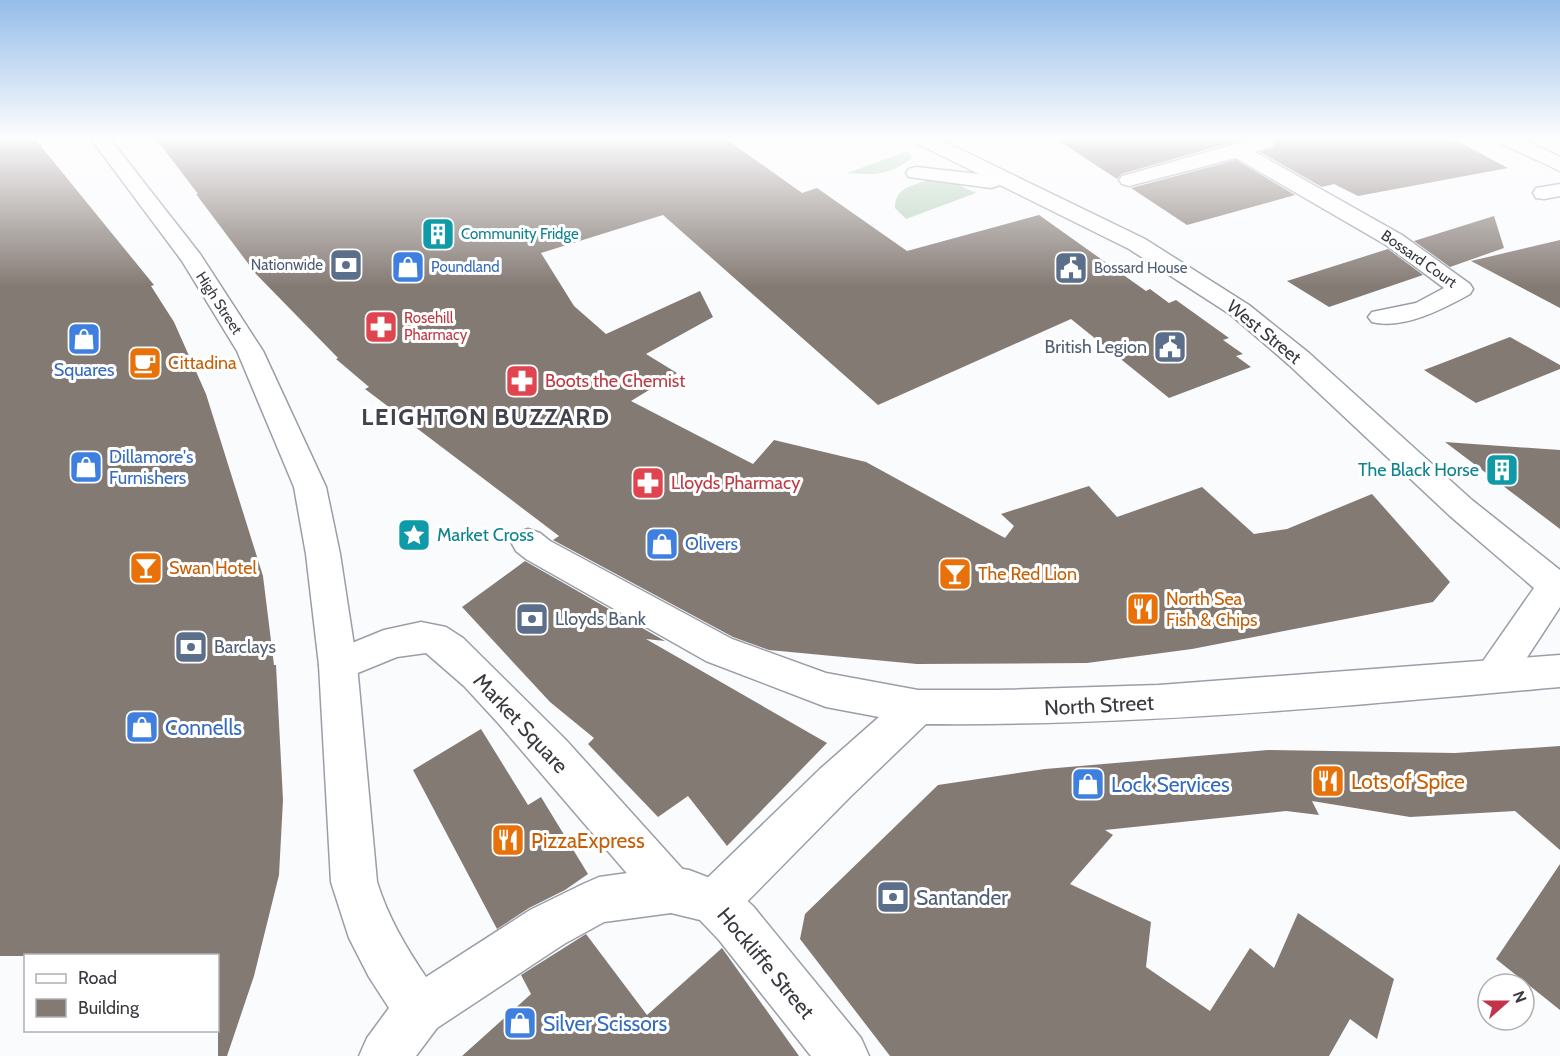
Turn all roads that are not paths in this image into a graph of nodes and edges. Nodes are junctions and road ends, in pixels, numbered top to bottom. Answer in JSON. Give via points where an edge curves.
{"nodes":[{"id":1,"x":138,"y":188,"type":"edge"},
{"id":2,"x":1026,"y":188,"type":"edge"},
{"id":3,"x":1304,"y":188,"type":"edge"},
{"id":4,"x":1381,"y":317,"type":"dead end"},
{"id":5,"x":528,"y":542,"type":"dead end"},
{"id":6,"x":1557,"y":588,"type":"edge"},
{"id":7,"x":338,"y":665,"type":"junction"},
{"id":8,"x":1560,"y":671,"type":"edge"},
{"id":9,"x":1494,"y":676,"type":"junction"},
{"id":10,"x":918,"y":707,"type":"junction"},
{"id":11,"x":671,"y":890,"type":"junction"},
{"id":12,"x":715,"y":902,"type":"junction"},
{"id":13,"x":419,"y":1010,"type":"junction"},
{"id":14,"x":385,"y":1056,"type":"edge"},
{"id":15,"x":843,"y":1056,"type":"edge"}],
"edges":[{"from":1,"to":7,"type":"street","name":"High Street","via":[[192,259],[250,351],[310,487]]},
{"from":2,"to":6,"type":"street","name":"West Street","via":[[1137,244],[1240,310],[1461,508]]},
{"from":3,"to":4,"type":"street","name":"Bossard Court","via":[[1394,240],[1461,289],[1424,309]]},
{"from":5,"to":10,"type":"street","via":[[719,650],[826,690]]},
{"from":6,"to":9,"type":"street"},
{"from":7,"to":11,"type":"street","name":"Market Square","via":[[409,637],[436,639],[512,712]]},
{"from":7,"to":13,"type":"street","via":[[354,882],[366,921]]},
{"from":8,"to":9,"type":"street","name":"North Street"},
{"from":9,"to":10,"type":"street","name":"North Street","via":[[1243,698],[1012,709]]},
{"from":10,"to":12,"type":"street"},
{"from":11,"to":12,"type":"street","name":"Hockliffe Street"},
{"from":11,"to":13,"type":"street","name":"Hockliffe Street","via":[[599,900],[547,927]]},
{"from":12,"to":15,"type":"street","name":"Hockliffe Street"},
{"from":13,"to":14,"type":"street"}]}
